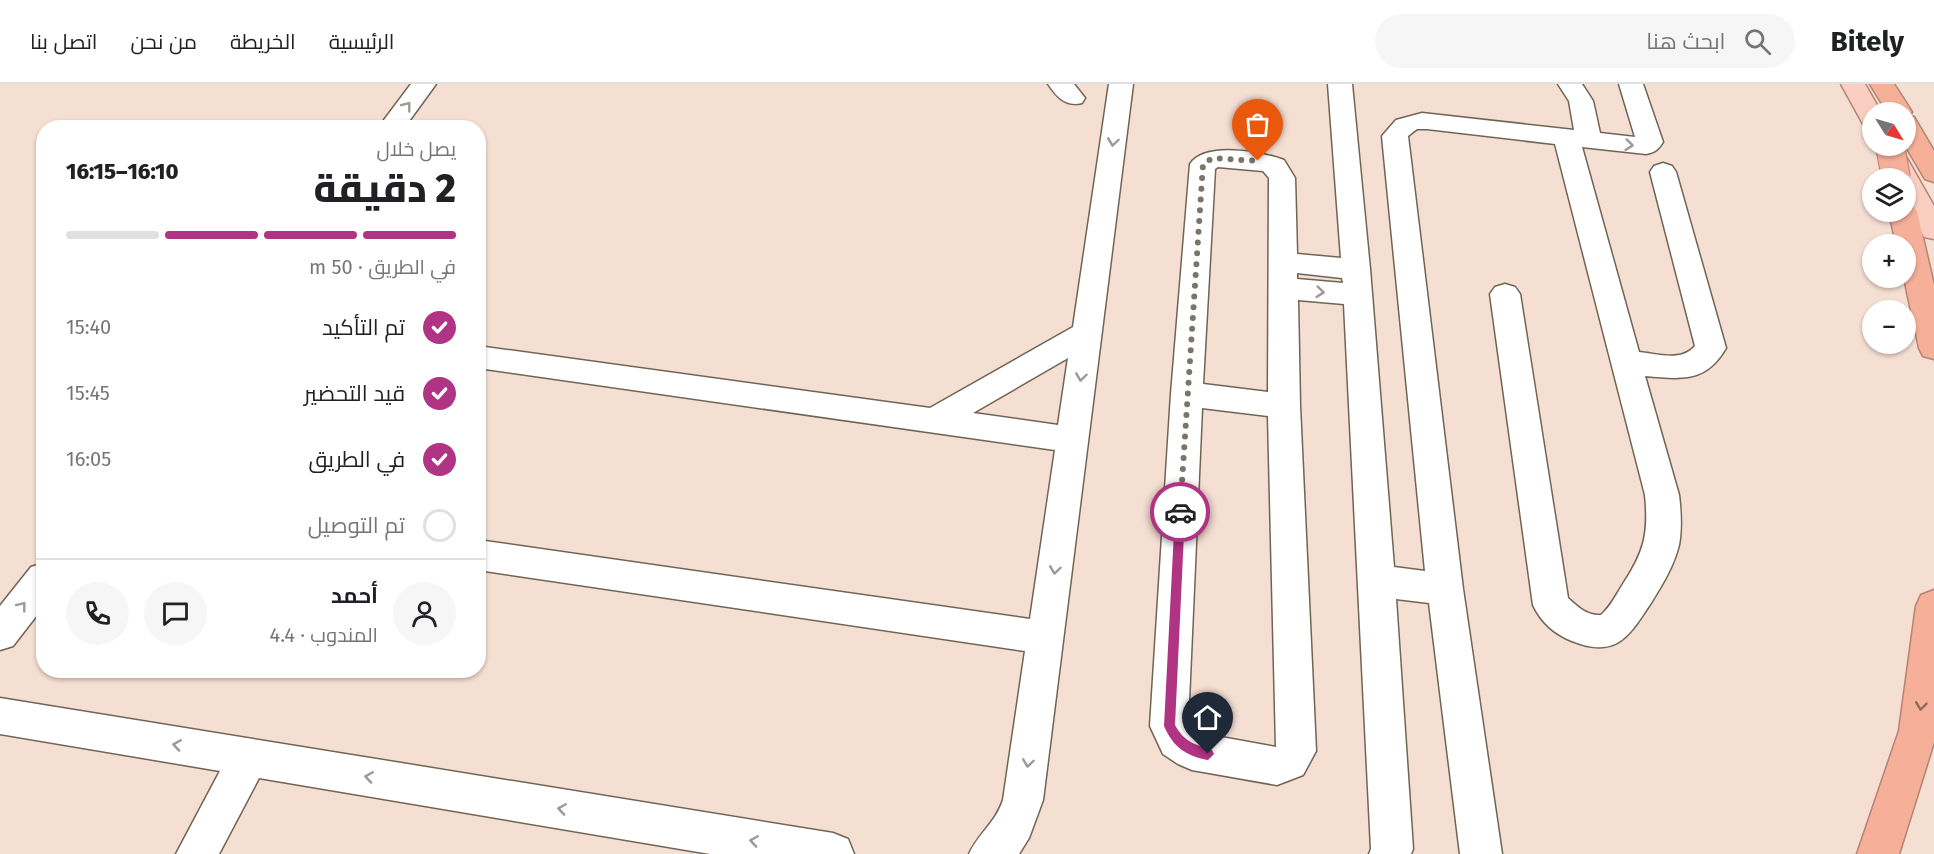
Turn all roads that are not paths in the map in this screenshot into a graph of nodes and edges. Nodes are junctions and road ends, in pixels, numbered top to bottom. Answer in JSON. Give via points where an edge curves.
{"nodes":[{"id":1,"x":424,"y":84,"type":"edge"},
{"id":2,"x":1121,"y":84,"type":"edge"},
{"id":3,"x":1340,"y":84,"type":"edge"},
{"id":4,"x":1570,"y":84,"type":"edge"},
{"id":5,"x":1631,"y":84,"type":"edge"},
{"id":6,"x":1853,"y":84,"type":"edge"},
{"id":7,"x":1877,"y":84,"type":"edge"},
{"id":8,"x":1882,"y":84,"type":"edge"},
{"id":9,"x":1863,"y":102,"type":"edge"},
{"id":10,"x":1881,"y":102,"type":"edge"},
{"id":11,"x":1893,"y":102,"type":"edge"},
{"id":12,"x":396,"y":120,"type":"edge"},
{"id":13,"x":1578,"y":139,"type":"junction"},
{"id":14,"x":1916,"y":142,"type":"edge"},
{"id":15,"x":1893,"y":156,"type":"edge"},
{"id":16,"x":1663,"y":172,"type":"dead end"},
{"id":17,"x":1934,"y":173,"type":"edge"},
{"id":18,"x":1905,"y":222,"type":"edge"},
{"id":19,"x":1934,"y":230,"type":"edge"},
{"id":20,"x":1282,"y":275,"type":"junction"},
{"id":21,"x":1356,"y":282,"type":"junction"},
{"id":22,"x":1505,"y":294,"type":"dead end"},
{"id":23,"x":1087,"y":333,"type":"junction"},
{"id":24,"x":1934,"y":348,"type":"edge"},
{"id":25,"x":486,"y":358,"type":"edge"},
{"id":26,"x":1627,"y":362,"type":"junction"},
{"id":27,"x":1187,"y":394,"type":"junction"},
{"id":28,"x":1284,"y":406,"type":"junction"},
{"id":29,"x":935,"y":420,"type":"junction"},
{"id":30,"x":1072,"y":440,"type":"junction"},
{"id":31,"x":486,"y":556,"type":"edge"},
{"id":32,"x":1377,"y":581,"type":"junction"},
{"id":33,"x":36,"y":588,"type":"edge"},
{"id":34,"x":1445,"y":589,"type":"junction"},
{"id":35,"x":1934,"y":606,"type":"edge"},
{"id":36,"x":0,"y":634,"type":"edge"},
{"id":37,"x":1046,"y":638,"type":"junction"},
{"id":38,"x":0,"y":716,"type":"edge"},
{"id":39,"x":249,"y":757,"type":"junction"},
{"id":40,"x":197,"y":854,"type":"edge"},
{"id":41,"x":832,"y":854,"type":"edge"},
{"id":42,"x":990,"y":854,"type":"edge"},
{"id":43,"x":1390,"y":854,"type":"edge"},
{"id":44,"x":1481,"y":854,"type":"edge"},
{"id":45,"x":1878,"y":854,"type":"edge"}],
"edges":[{"from":12,"to":1,"type":"lane","one_way":true},
{"from":2,"to":23,"type":"lane","one_way":true},
{"from":3,"to":21,"type":"lane"},
{"from":4,"to":13,"type":"lane","via":[[1581,101]]},
{"from":13,"to":5,"type":"lane","one_way":true,"via":[[1649,145]]},
{"from":6,"to":9,"type":"main road"},
{"from":7,"to":10,"type":"highway"},
{"from":8,"to":11,"type":"highway"},
{"from":13,"to":26,"type":"lane"},
{"from":13,"to":34,"type":"lane","via":[[1427,121],[1406,124],[1395,136]]},
{"from":14,"to":17,"type":"highway"},
{"from":15,"to":19,"type":"main road"},
{"from":16,"to":26,"type":"lane","via":[[1712,348],[1699,363],[1682,368]]},
{"from":18,"to":24,"type":"highway"},
{"from":20,"to":21,"type":"lane"},
{"from":20,"to":27,"type":"lane","via":[[1280,172],[1275,166],[1258,161],[1206,160],[1202,169]]},
{"from":20,"to":28,"type":"lane"},
{"from":21,"to":32,"type":"lane"},
{"from":22,"to":26,"type":"lane","via":[[1551,605],[1562,618],[1595,631],[1610,629],[1620,620],[1651,573],[1665,523],[1662,495]]},
{"from":23,"to":29,"type":"lane"},
{"from":23,"to":30,"type":"lane","one_way":true},
{"from":25,"to":29,"type":"lane"},
{"from":27,"to":28,"type":"lane"},
{"from":27,"to":28,"type":"lane","via":[[1169,726],[1178,741],[1192,751],[1276,766],[1289,761],[1296,751]]},
{"from":29,"to":30,"type":"lane"},
{"from":30,"to":37,"type":"lane","one_way":true},
{"from":31,"to":37,"type":"lane"},
{"from":32,"to":34,"type":"lane"},
{"from":32,"to":43,"type":"lane"},
{"from":36,"to":33,"type":"lane","one_way":true},
{"from":34,"to":44,"type":"lane"},
{"from":35,"to":45,"type":"highway","one_way":true,"via":[[1918,731]]},
{"from":37,"to":42,"type":"lane","one_way":true,"via":[[1023,800],[1017,823],[1004,843]]},
{"from":39,"to":38,"type":"lane","one_way":true},
{"from":39,"to":40,"type":"lane"},
{"from":41,"to":39,"type":"lane","one_way":true}]}
